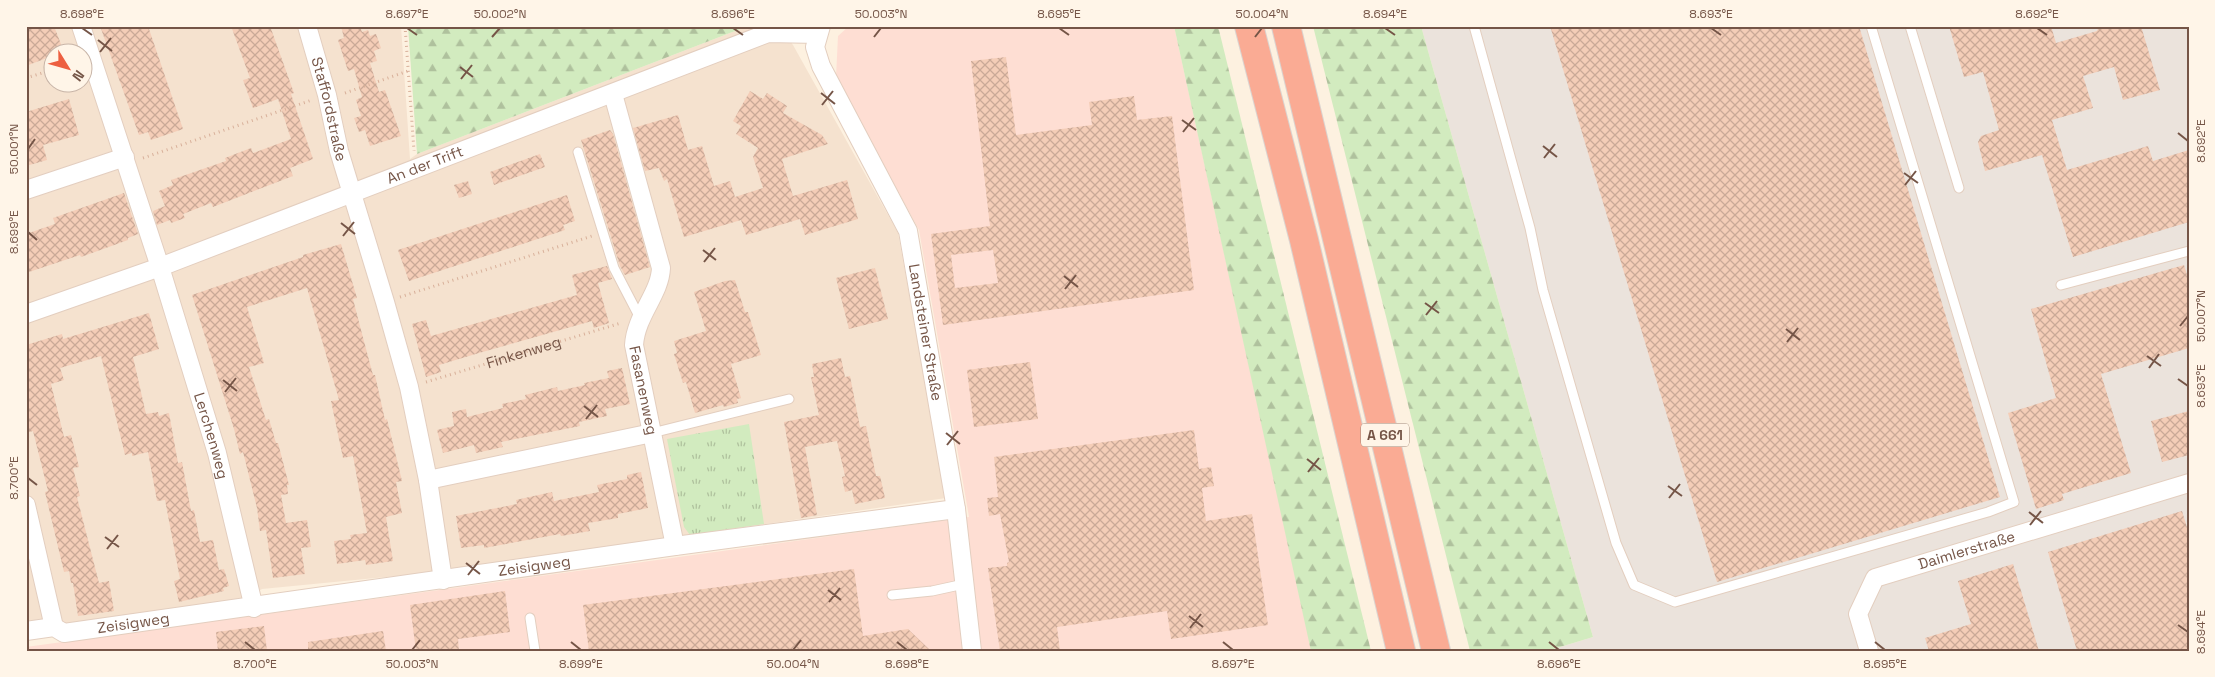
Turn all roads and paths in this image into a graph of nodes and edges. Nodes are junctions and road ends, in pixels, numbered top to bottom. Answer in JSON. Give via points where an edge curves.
{"nodes":[{"id":1,"x":81,"y":26,"type":"edge"},
{"id":2,"x":307,"y":26,"type":"edge"},
{"id":3,"x":405,"y":26,"type":"edge"},
{"id":4,"x":1249,"y":26,"type":"edge"},
{"id":5,"x":1286,"y":26,"type":"edge"},
{"id":6,"x":1474,"y":26,"type":"edge"},
{"id":7,"x":1871,"y":26,"type":"edge"},
{"id":8,"x":1910,"y":26,"type":"edge"},
{"id":9,"x":819,"y":30,"type":"edge"},
{"id":10,"x":408,"y":71,"type":"junction"},
{"id":11,"x":42,"y":73,"type":"edge"},
{"id":12,"x":26,"y":78,"type":"edge"},
{"id":13,"x":613,"y":94,"type":"junction"},
{"id":14,"x":327,"y":97,"type":"junction"},
{"id":15,"x":578,"y":152,"type":"dead end"},
{"id":16,"x":125,"y":157,"type":"junction"},
{"id":17,"x":416,"y":170,"type":"junction"},
{"id":18,"x":1960,"y":188,"type":"dead end"},
{"id":19,"x":26,"y":190,"type":"edge"},
{"id":20,"x":351,"y":194,"type":"junction"},
{"id":21,"x":603,"y":232,"type":"junction"},
{"id":22,"x":2189,"y":250,"type":"edge"},
{"id":23,"x":160,"y":267,"type":"junction"},
{"id":24,"x":2061,"y":285,"type":"dead end"},
{"id":25,"x":385,"y":302,"type":"junction"},
{"id":26,"x":26,"y":314,"type":"edge"},
{"id":27,"x":640,"y":318,"type":"junction"},
{"id":28,"x":409,"y":387,"type":"junction"},
{"id":29,"x":789,"y":399,"type":"dead end"},
{"id":30,"x":652,"y":433,"type":"junction"},
{"id":31,"x":428,"y":480,"type":"junction"},
{"id":32,"x":2189,"y":483,"type":"edge"},
{"id":33,"x":26,"y":505,"type":"edge"},
{"id":34,"x":956,"y":509,"type":"junction"},
{"id":35,"x":675,"y":546,"type":"junction"},
{"id":36,"x":443,"y":580,"type":"junction"},
{"id":37,"x":964,"y":584,"type":"junction"},
{"id":38,"x":892,"y":595,"type":"dead end"},
{"id":39,"x":254,"y":608,"type":"junction"},
{"id":40,"x":530,"y":618,"type":"dead end"},
{"id":41,"x":54,"y":627,"type":"junction"},
{"id":42,"x":26,"y":630,"type":"edge"},
{"id":43,"x":535,"y":651,"type":"edge"},
{"id":44,"x":972,"y":651,"type":"edge"},
{"id":45,"x":1401,"y":651,"type":"edge"},
{"id":46,"x":1436,"y":651,"type":"edge"},
{"id":47,"x":1869,"y":651,"type":"edge"}],
"edges":[{"from":1,"to":16,"type":"street","name":"Lerchenweg"},
{"from":2,"to":14,"type":"street","name":"Staffordstraße"},
{"from":3,"to":10,"type":"path"},
{"from":4,"to":45,"type":"highway","number":"A 661","via":[[1304,240]]},
{"from":5,"to":46,"type":"highway","number":"A 661"},
{"from":6,"to":7,"type":"lane","via":[[1530,228],[1543,290],[1616,543],[1634,585],[1675,602],[2014,502]]},
{"from":8,"to":18,"type":"lane"},
{"from":9,"to":13,"type":"street","name":"An der Trift","via":[[768,33]]},
{"from":9,"to":34,"type":"street","name":"Landsteiner Straße","via":[[815,48],[821,66],[908,232]]},
{"from":10,"to":14,"type":"path"},
{"from":10,"to":17,"type":"path"},
{"from":11,"to":12,"type":"path"},
{"from":13,"to":17,"type":"street","name":"An der Trift"},
{"from":13,"to":27,"type":"street","name":"Fasanenweg","via":[[661,268],[659,280]]},
{"from":14,"to":16,"type":"path","via":[[140,159]]},
{"from":14,"to":20,"type":"street","name":"Staffordstraße"},
{"from":15,"to":21,"type":"lane"},
{"from":16,"to":19,"type":"street"},
{"from":16,"to":23,"type":"street","name":"Lerchenweg"},
{"from":17,"to":20,"type":"street","name":"An der Trift"},
{"from":20,"to":23,"type":"street","name":"An der Trift"},
{"from":20,"to":25,"type":"street"},
{"from":21,"to":25,"type":"path"},
{"from":21,"to":27,"type":"lane","via":[[614,268]]},
{"from":22,"to":24,"type":"lane"},
{"from":23,"to":26,"type":"street","name":"An der Trift"},
{"from":23,"to":39,"type":"street","name":"Lerchenweg","via":[[217,453]]},
{"from":25,"to":28,"type":"street"},
{"from":27,"to":28,"type":"path","name":"Finkenweg"},
{"from":27,"to":30,"type":"street","name":"Fasanenweg","via":[[634,345]]},
{"from":28,"to":31,"type":"street"},
{"from":29,"to":30,"type":"lane"},
{"from":30,"to":31,"type":"street"},
{"from":30,"to":35,"type":"street","name":"Fasanenweg"},
{"from":31,"to":36,"type":"street"},
{"from":32,"to":47,"type":"street","name":"Daimlerstraße","via":[[1874,578],[1858,614]]},
{"from":33,"to":41,"type":"street"},
{"from":34,"to":35,"type":"street","name":"Zeisigweg"},
{"from":34,"to":37,"type":"street","name":"Landsteiner Straße"},
{"from":35,"to":36,"type":"street","name":"Zeisigweg"},
{"from":36,"to":39,"type":"street","name":"Zeisigweg"},
{"from":37,"to":38,"type":"lane"},
{"from":37,"to":44,"type":"street","name":"Landsteiner Straße"},
{"from":39,"to":41,"type":"street","name":"Zeisigweg","via":[[64,633]]},
{"from":40,"to":43,"type":"lane"},
{"from":41,"to":42,"type":"street","name":"Zeisigweg"}]}
